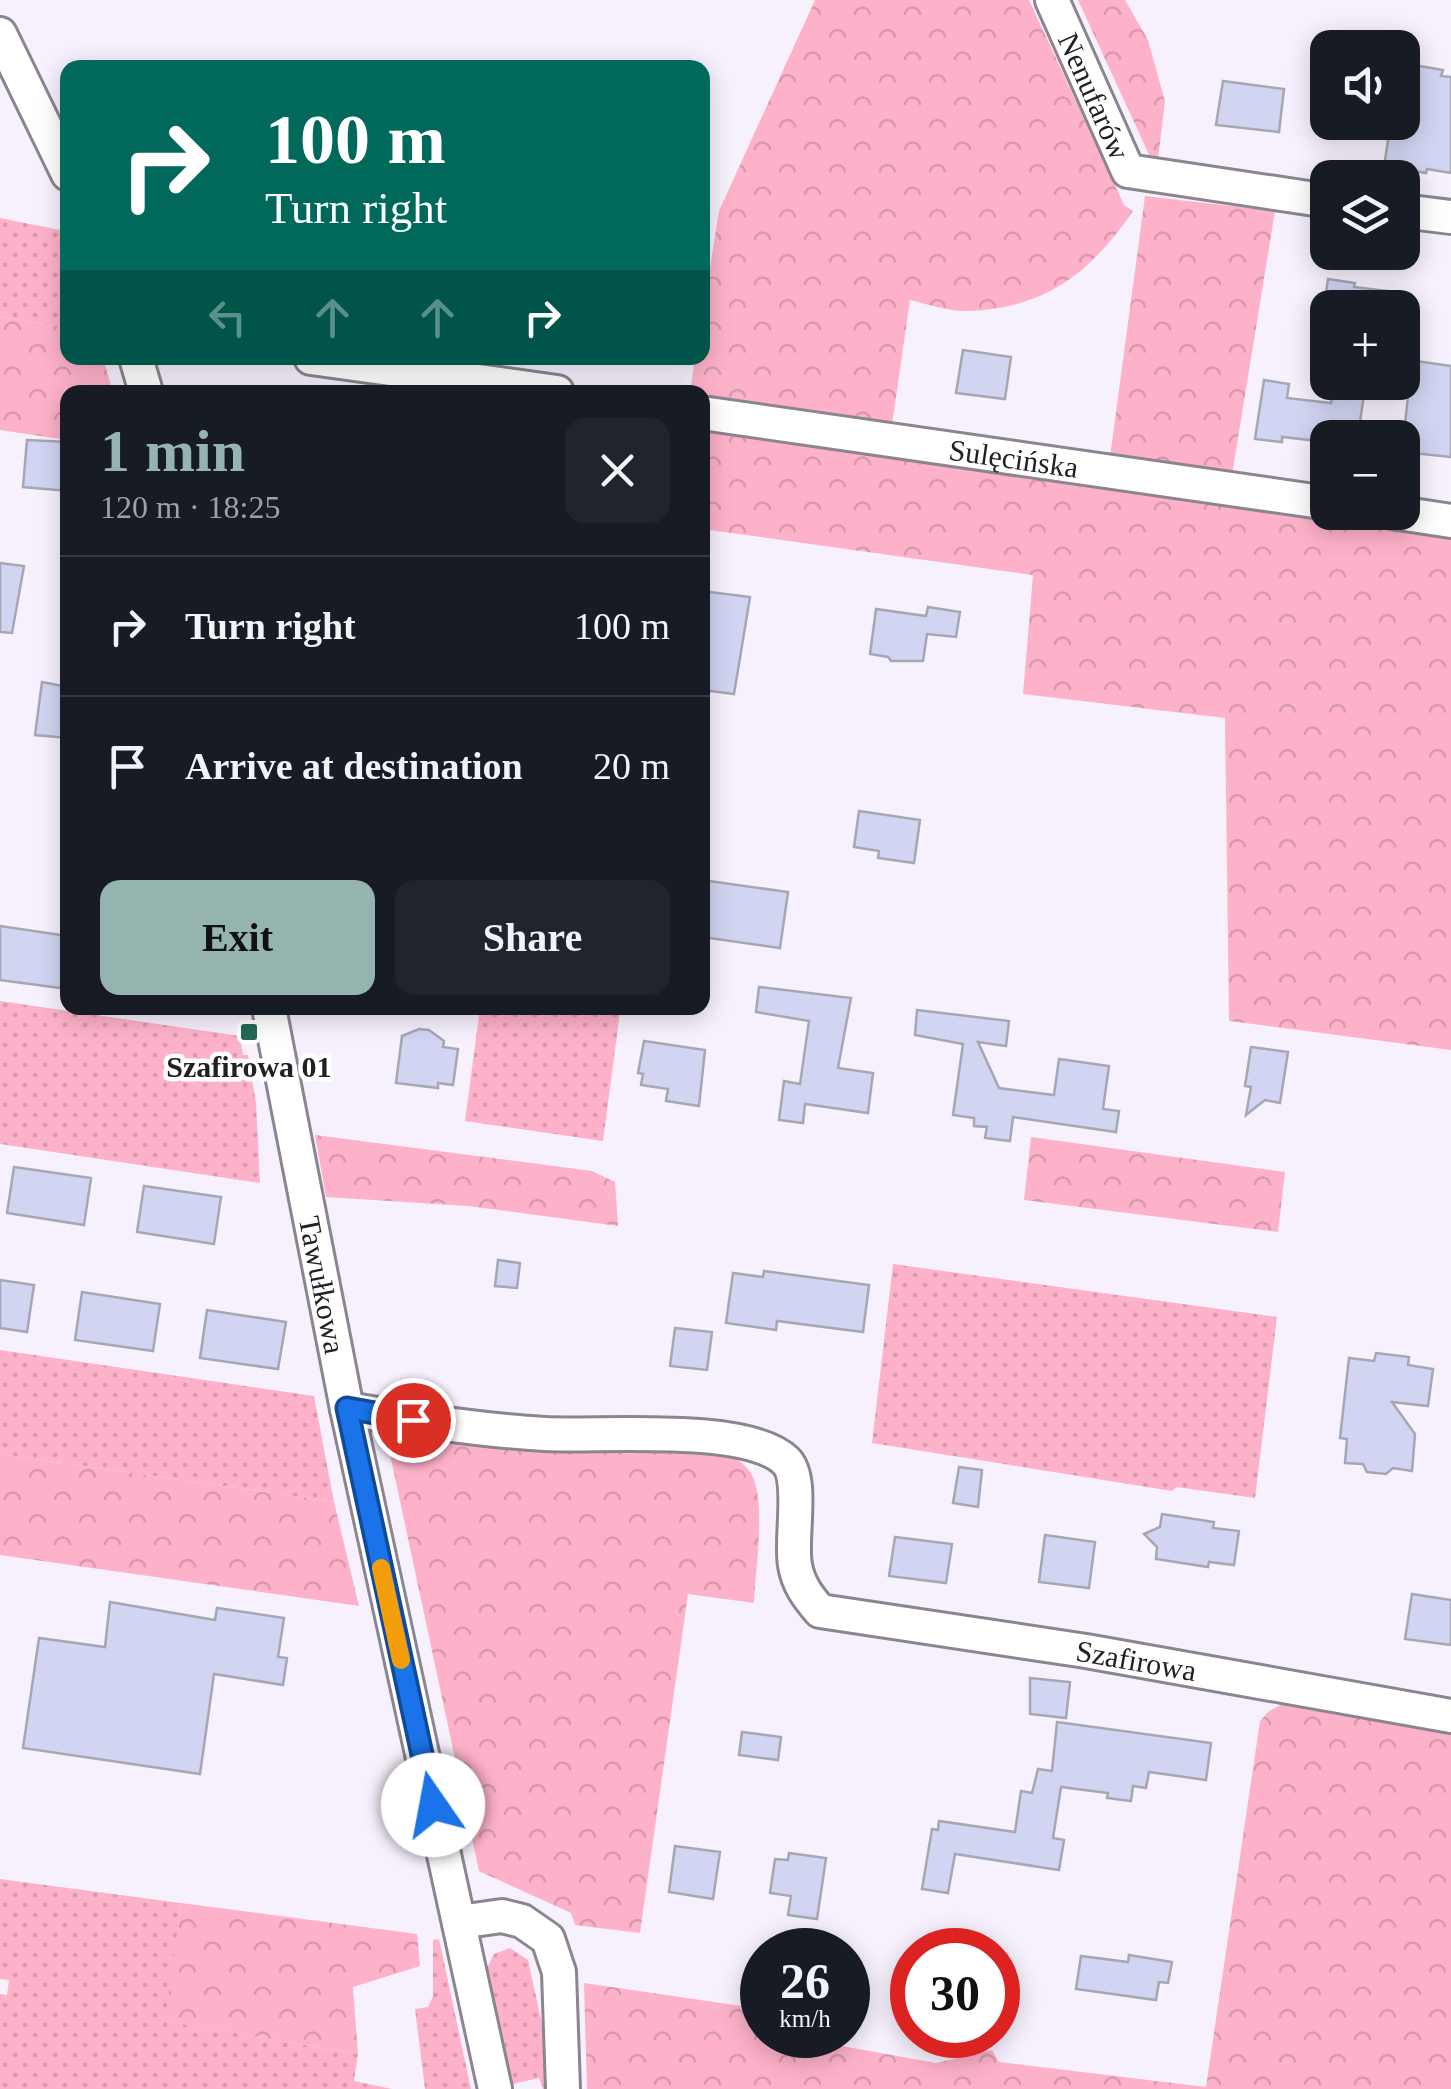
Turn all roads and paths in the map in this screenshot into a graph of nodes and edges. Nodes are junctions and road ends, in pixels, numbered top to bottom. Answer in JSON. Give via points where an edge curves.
{"nodes":[{"id":1,"x":1052,"y":0,"type":"edge"},
{"id":2,"x":0,"y":34,"type":"edge"},
{"id":3,"x":60,"y":158,"type":"edge"},
{"id":4,"x":1310,"y":198,"type":"edge"},
{"id":5,"x":1420,"y":213,"type":"edge"},
{"id":6,"x":1451,"y":217,"type":"edge"},
{"id":7,"x":362,"y":365,"type":"edge"},
{"id":8,"x":506,"y":385,"type":"edge"},
{"id":9,"x":710,"y":414,"type":"edge"},
{"id":10,"x":1310,"y":500,"type":"edge"},
{"id":11,"x":1420,"y":516,"type":"edge"},
{"id":12,"x":1451,"y":521,"type":"edge"},
{"id":13,"x":270,"y":1015,"type":"edge"},
{"id":14,"x":347,"y":1408,"type":"junction"},
{"id":15,"x":1451,"y":1716,"type":"edge"},
{"id":16,"x":459,"y":1922,"type":"junction"},
{"id":17,"x":495,"y":2089,"type":"edge"},
{"id":18,"x":563,"y":2089,"type":"edge"}],
"edges":[{"from":1,"to":4,"type":"street","name":"Nenufarów","via":[[1128,171]]},
{"from":2,"to":3,"type":"street"},
{"from":5,"to":6,"type":"street"},
{"from":7,"to":8,"type":"street"},
{"from":9,"to":10,"type":"street","name":"Sulęcińska"},
{"from":11,"to":12,"type":"street"},
{"from":13,"to":14,"type":"street","name":"Tawułkowa"},
{"from":14,"to":15,"type":"street","name":"Szafirowa","via":[[472,1428],[742,1442],[782,1457],[796,1474],[795,1567],[820,1612]]},
{"from":14,"to":16,"type":"street","name":"Tawułkowa"},
{"from":16,"to":17,"type":"street","name":"Tawułkowa"},
{"from":16,"to":18,"type":"street","via":[[502,1916],[548,1939],[559,1972]]}]}
